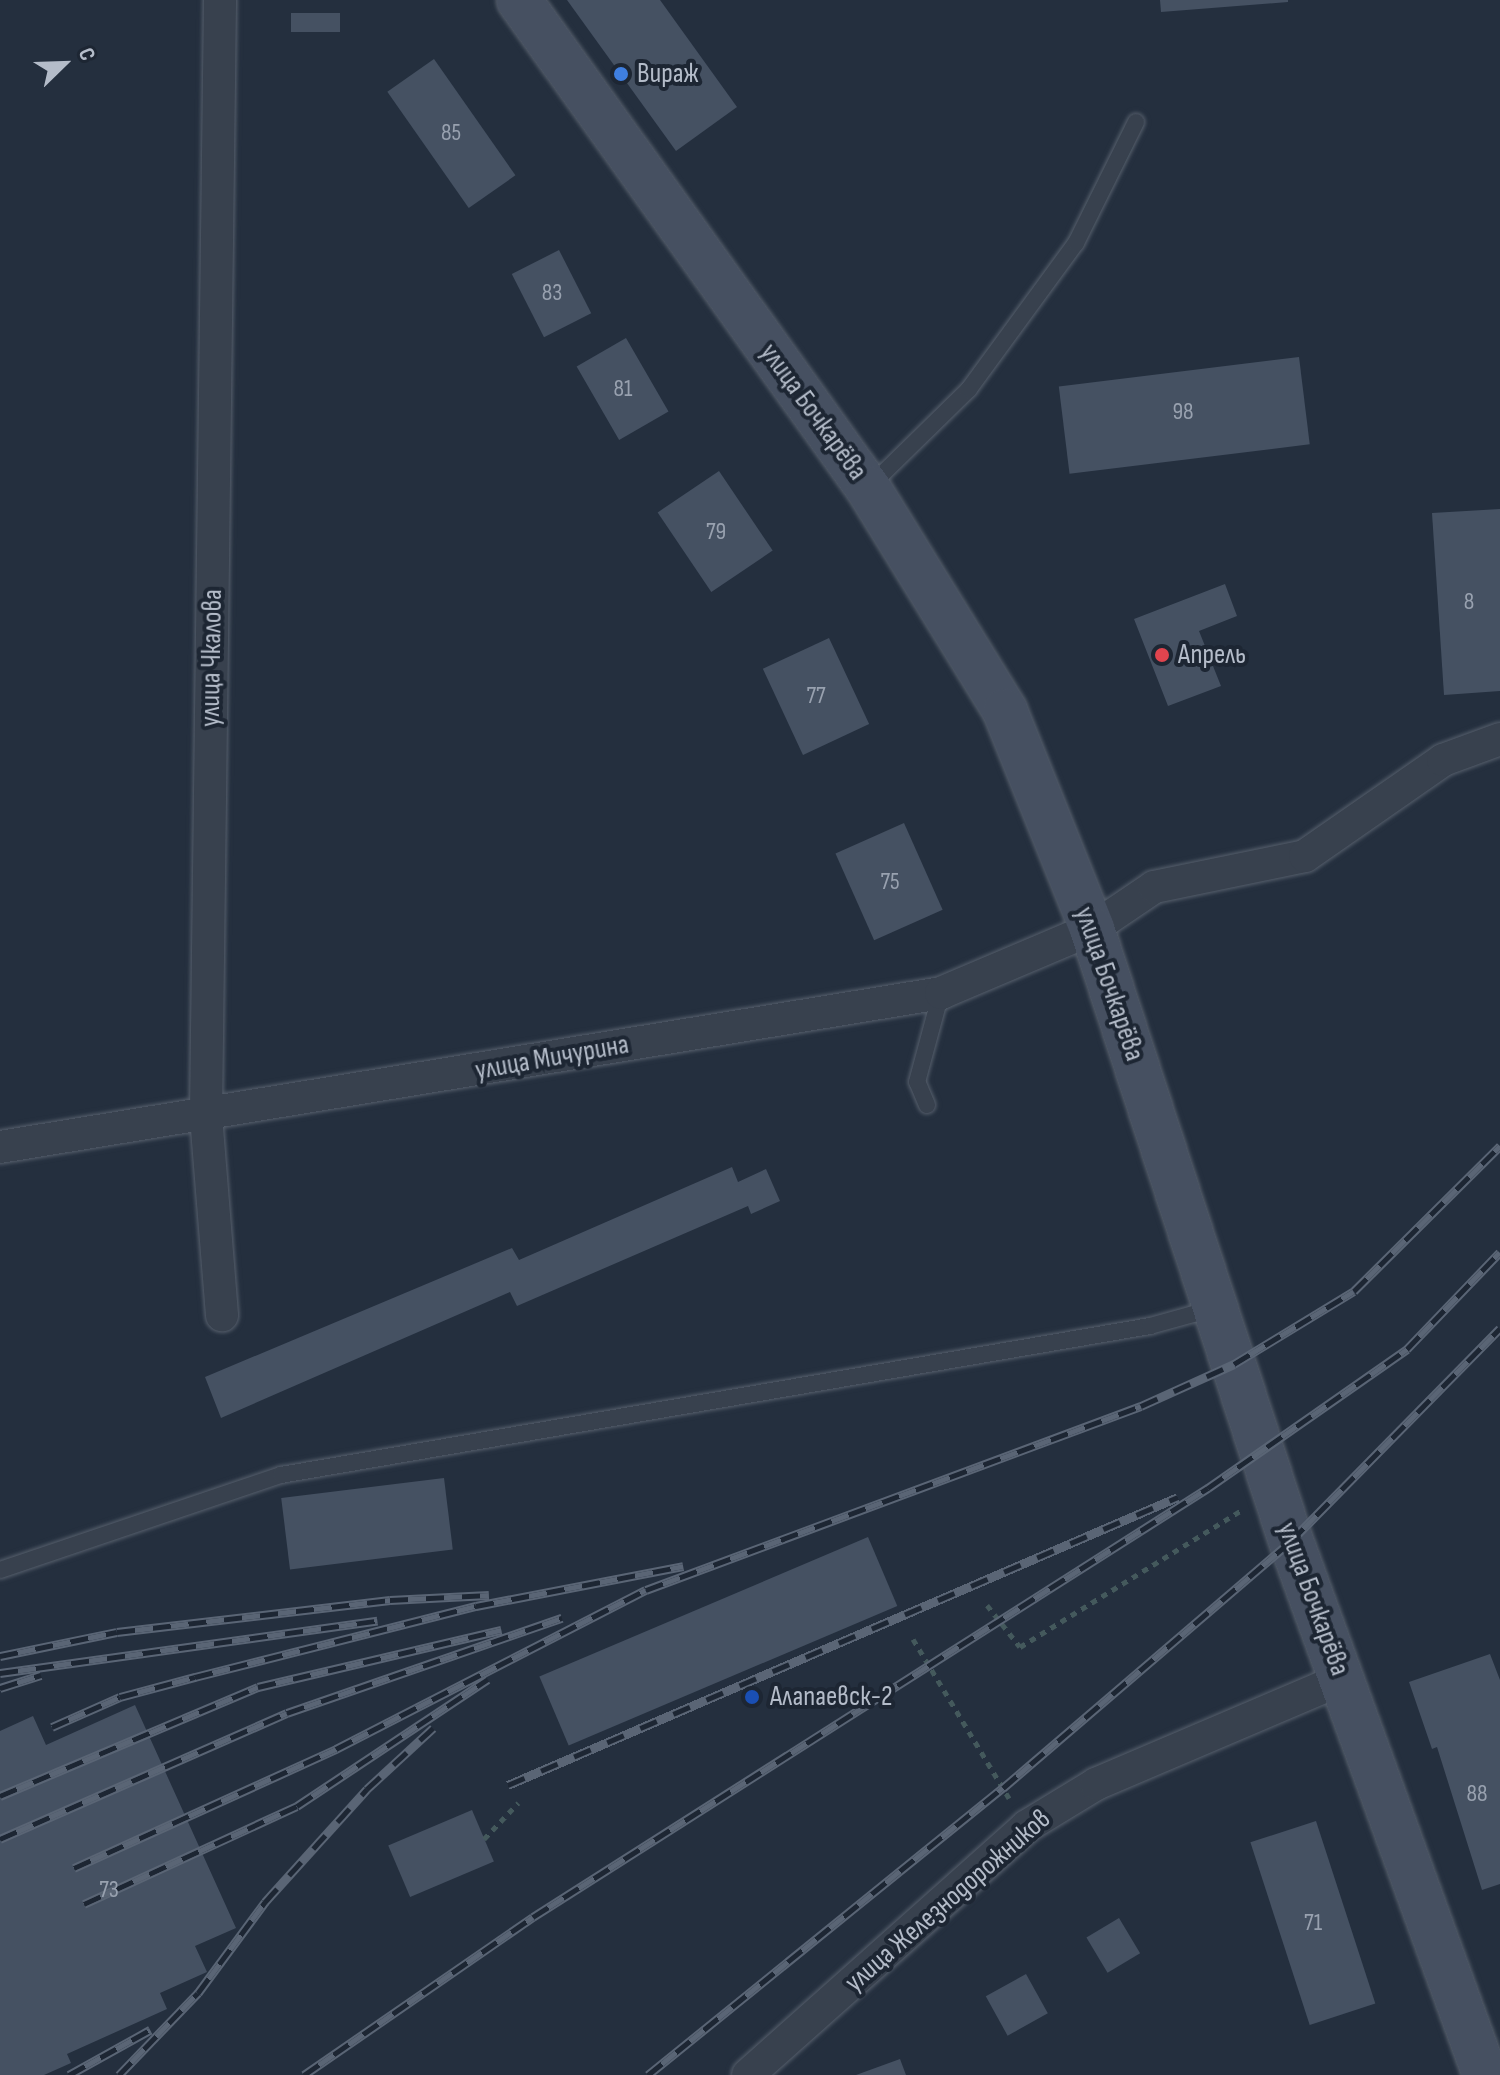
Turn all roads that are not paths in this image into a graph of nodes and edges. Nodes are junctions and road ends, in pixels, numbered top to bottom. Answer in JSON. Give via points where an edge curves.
{"nodes":[{"id":1,"x":220,"y":0,"type":"edge"},
{"id":2,"x":519,"y":0,"type":"edge"},
{"id":3,"x":1136,"y":122,"type":"dead end"},
{"id":4,"x":868,"y":488,"type":"junction"},
{"id":5,"x":1500,"y":739,"type":"edge"},
{"id":6,"x":1092,"y":929,"type":"junction"},
{"id":7,"x":941,"y":993,"type":"junction"},
{"id":8,"x":927,"y":1105,"type":"dead end"},
{"id":9,"x":206,"y":1116,"type":"junction"},
{"id":10,"x":0,"y":1147,"type":"edge"},
{"id":11,"x":1216,"y":1308,"type":"junction"},
{"id":12,"x":222,"y":1315,"type":"dead end"},
{"id":13,"x":0,"y":1570,"type":"edge"},
{"id":14,"x":1342,"y":1679,"type":"junction"},
{"id":15,"x":758,"y":2071,"type":"edge"},
{"id":16,"x":1485,"y":2075,"type":"edge"}],
"edges":[{"from":1,"to":9,"type":"street","name":"улица Чкалова"},
{"from":2,"to":4,"type":"street","name":"улица Бочкарёва"},
{"from":3,"to":4,"type":"lane","via":[[1067,255],[969,389]]},
{"from":4,"to":6,"type":"street","name":"улица Бочкарёва","via":[[1005,711]]},
{"from":5,"to":6,"type":"street","name":"улица Мичурина","via":[[1443,760],[1305,856],[1154,887]]},
{"from":6,"to":7,"type":"street","name":"улица Мичурина"},
{"from":6,"to":11,"type":"street","name":"улица Бочкарёва"},
{"from":7,"to":8,"type":"lane","via":[[917,1082]]},
{"from":7,"to":9,"type":"street","name":"улица Мичурина"},
{"from":9,"to":10,"type":"street","name":"улица Мичурина"},
{"from":9,"to":12,"type":"street","name":"улица Чкалова"},
{"from":11,"to":13,"type":"lane","via":[[1150,1326],[281,1475]]},
{"from":11,"to":14,"type":"street","name":"улица Бочкарёва"},
{"from":14,"to":15,"type":"street","name":"улица Железнодорожников","via":[[1096,1784],[1027,1826]]},
{"from":14,"to":16,"type":"street","name":"улица Бочкарёва"}]}
